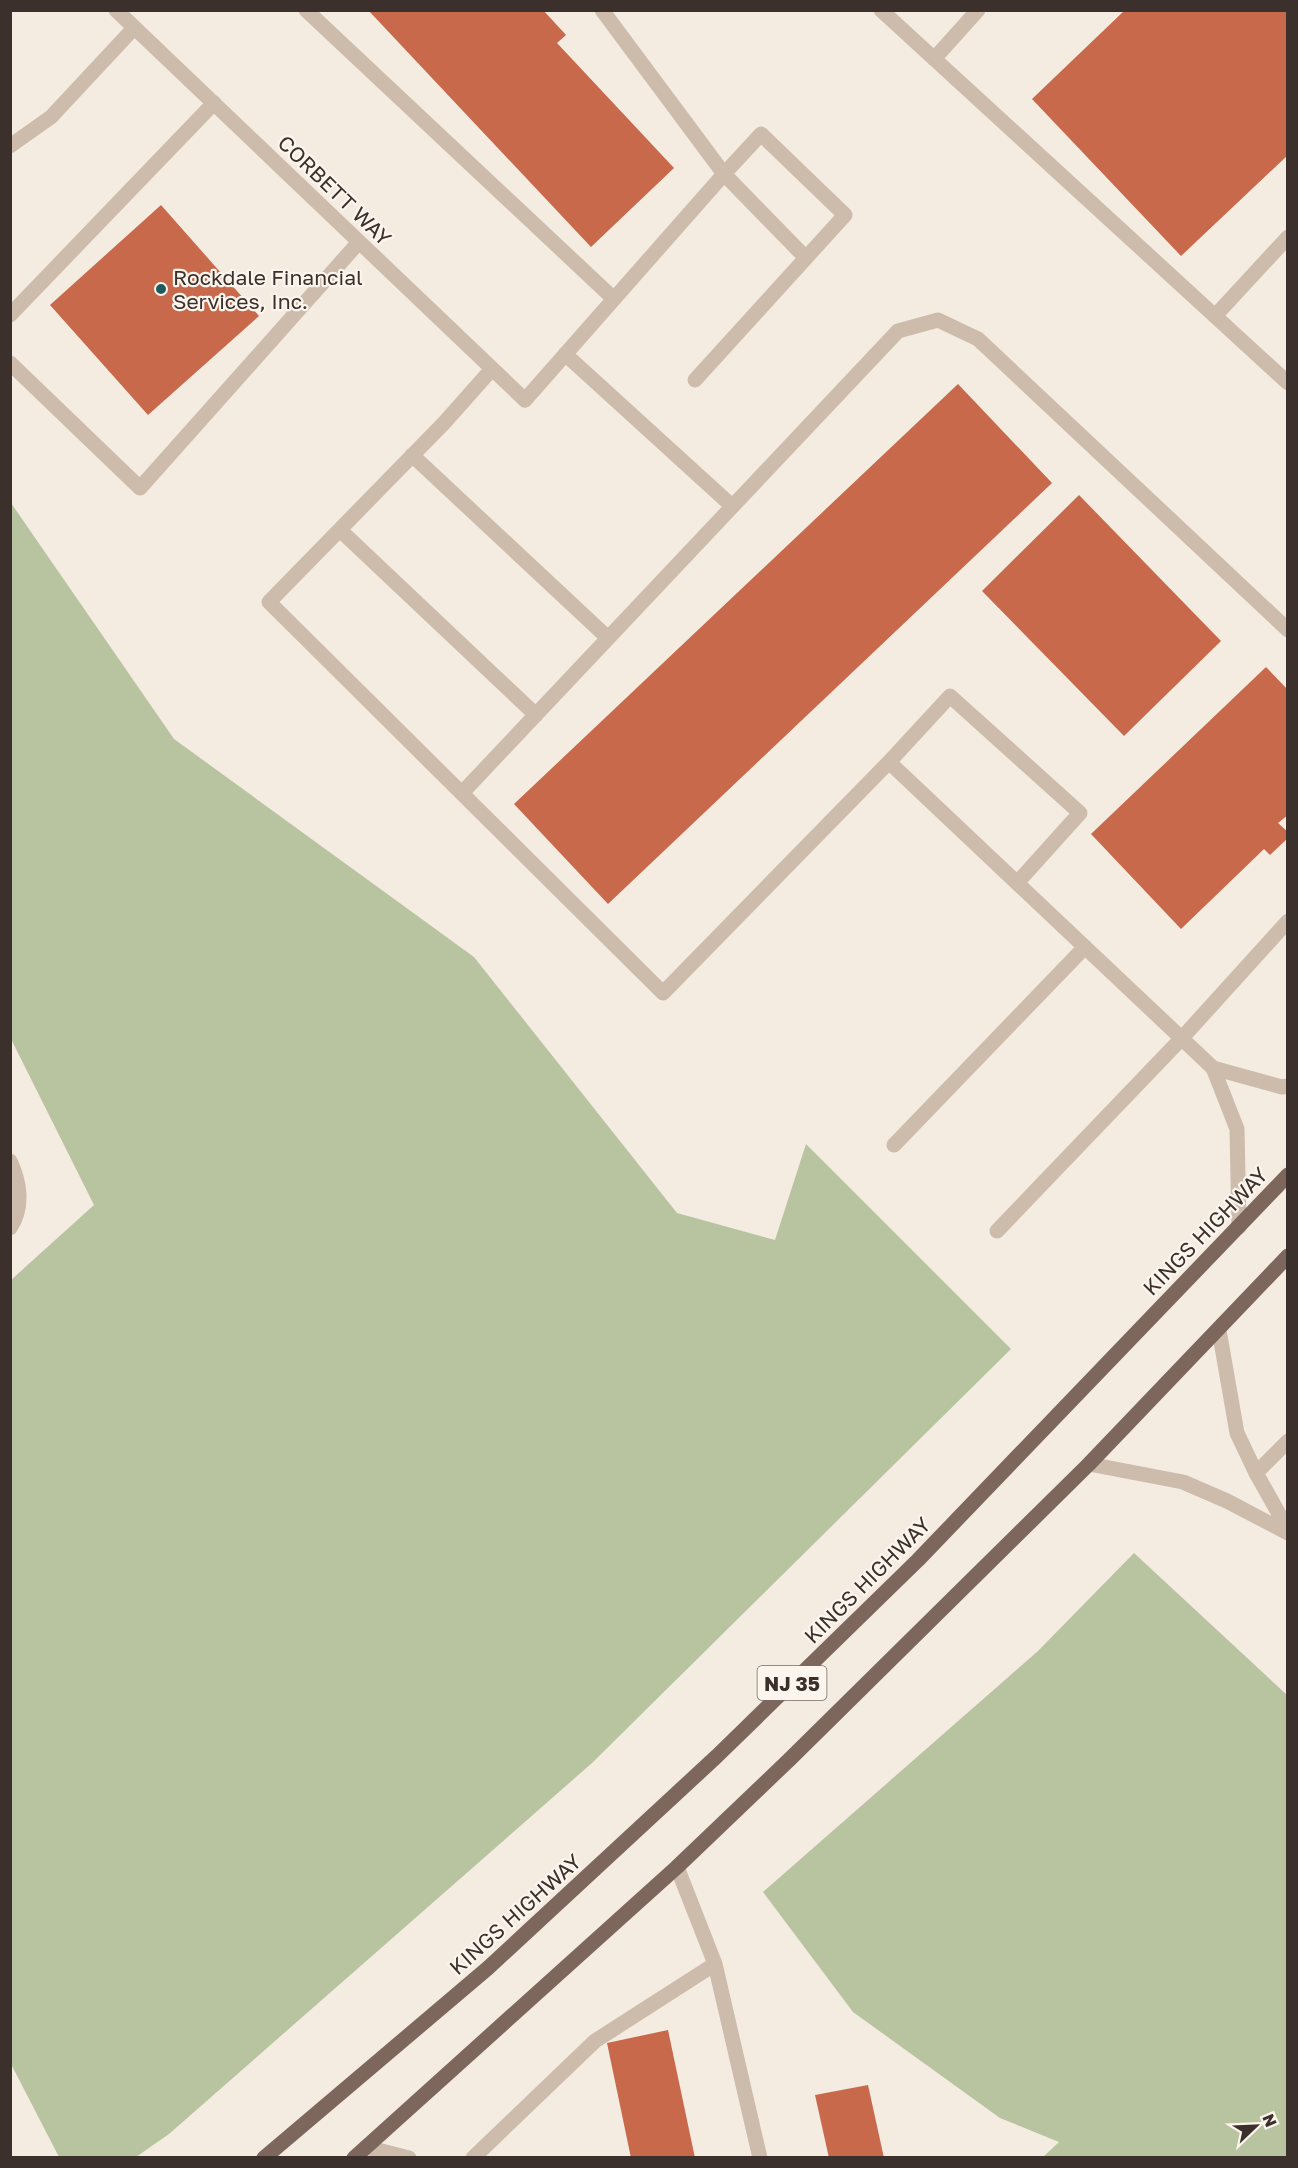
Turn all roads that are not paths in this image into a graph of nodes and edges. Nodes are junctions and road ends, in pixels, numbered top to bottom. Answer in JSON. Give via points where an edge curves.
{"nodes":[{"id":1,"x":116,"y":10,"type":"edge"},
{"id":2,"x":306,"y":10,"type":"edge"},
{"id":3,"x":602,"y":10,"type":"edge"},
{"id":4,"x":881,"y":10,"type":"edge"},
{"id":5,"x":978,"y":10,"type":"edge"},
{"id":6,"x":134,"y":28,"type":"junction"},
{"id":7,"x":934,"y":59,"type":"junction"},
{"id":8,"x":214,"y":103,"type":"junction"},
{"id":9,"x":10,"y":146,"type":"edge"},
{"id":10,"x":724,"y":174,"type":"junction"},
{"id":11,"x":1287,"y":237,"type":"edge"},
{"id":12,"x":359,"y":242,"type":"junction"},
{"id":13,"x":806,"y":258,"type":"junction"},
{"id":14,"x":614,"y":299,"type":"junction"},
{"id":15,"x":10,"y":315,"type":"edge"},
{"id":16,"x":1215,"y":316,"type":"junction"},
{"id":17,"x":565,"y":354,"type":"junction"},
{"id":18,"x":10,"y":363,"type":"edge"},
{"id":19,"x":492,"y":369,"type":"junction"},
{"id":20,"x":695,"y":380,"type":"dead end"},
{"id":21,"x":1287,"y":383,"type":"edge"},
{"id":22,"x":412,"y":455,"type":"junction"},
{"id":23,"x":732,"y":506,"type":"junction"},
{"id":24,"x":339,"y":530,"type":"junction"},
{"id":25,"x":1287,"y":630,"type":"edge"},
{"id":26,"x":608,"y":638,"type":"junction"},
{"id":27,"x":536,"y":715,"type":"junction"},
{"id":28,"x":889,"y":762,"type":"junction"},
{"id":29,"x":462,"y":793,"type":"junction"},
{"id":30,"x":1017,"y":884,"type":"junction"},
{"id":31,"x":1287,"y":921,"type":"edge"},
{"id":32,"x":1085,"y":947,"type":"junction"},
{"id":33,"x":1182,"y":1038,"type":"junction"},
{"id":34,"x":1213,"y":1068,"type":"junction"},
{"id":35,"x":1287,"y":1086,"type":"edge"},
{"id":36,"x":894,"y":1145,"type":"dead end"},
{"id":37,"x":10,"y":1161,"type":"edge"},
{"id":38,"x":1287,"y":1175,"type":"edge"},
{"id":39,"x":10,"y":1227,"type":"edge"},
{"id":40,"x":1239,"y":1227,"type":"junction"},
{"id":41,"x":997,"y":1231,"type":"dead end"},
{"id":42,"x":1287,"y":1256,"type":"edge"},
{"id":43,"x":1219,"y":1330,"type":"junction"},
{"id":44,"x":1287,"y":1441,"type":"edge"},
{"id":45,"x":1089,"y":1464,"type":"junction"},
{"id":46,"x":1256,"y":1473,"type":"junction"},
{"id":47,"x":1287,"y":1531,"type":"edge"},
{"id":48,"x":676,"y":1867,"type":"junction"},
{"id":49,"x":715,"y":1964,"type":"junction"},
{"id":50,"x":360,"y":2152,"type":"edge"},
{"id":51,"x":264,"y":2157,"type":"edge"},
{"id":52,"x":409,"y":2157,"type":"edge"},
{"id":53,"x":473,"y":2157,"type":"edge"},
{"id":54,"x":760,"y":2157,"type":"edge"}],
"edges":[{"from":1,"to":6,"type":"street","name":"CORBETT WAY"},
{"from":2,"to":14,"type":"street"},
{"from":3,"to":10,"type":"street"},
{"from":4,"to":7,"type":"street"},
{"from":5,"to":7,"type":"street"},
{"from":6,"to":8,"type":"street","name":"CORBETT WAY"},
{"from":6,"to":9,"type":"street","via":[[51,117]]},
{"from":7,"to":16,"type":"street"},
{"from":8,"to":12,"type":"street","name":"CORBETT WAY"},
{"from":8,"to":15,"type":"street"},
{"from":10,"to":13,"type":"street"},
{"from":10,"to":13,"type":"street","via":[[761,134],[845,215]]},
{"from":10,"to":14,"type":"street"},
{"from":11,"to":16,"type":"street"},
{"from":12,"to":18,"type":"street","via":[[140,488]]},
{"from":12,"to":19,"type":"street","name":"CORBETT WAY"},
{"from":13,"to":20,"type":"street"},
{"from":14,"to":17,"type":"street"},
{"from":16,"to":21,"type":"street"},
{"from":17,"to":19,"type":"street","name":"CORBETT WAY","via":[[525,400]]},
{"from":17,"to":23,"type":"street"},
{"from":19,"to":22,"type":"street"},
{"from":22,"to":24,"type":"street"},
{"from":22,"to":26,"type":"street"},
{"from":23,"to":25,"type":"street","via":[[898,331],[938,320],[978,339]]},
{"from":23,"to":26,"type":"street"},
{"from":24,"to":27,"type":"street"},
{"from":24,"to":29,"type":"street","via":[[269,602]]},
{"from":26,"to":27,"type":"street"},
{"from":27,"to":29,"type":"street"},
{"from":28,"to":29,"type":"street","via":[[663,993]]},
{"from":28,"to":30,"type":"street"},
{"from":28,"to":30,"type":"street","via":[[950,696],[1080,813]]},
{"from":30,"to":32,"type":"street"},
{"from":31,"to":33,"type":"street"},
{"from":32,"to":33,"type":"street"},
{"from":32,"to":36,"type":"street"},
{"from":33,"to":34,"type":"street"},
{"from":33,"to":41,"type":"street"},
{"from":34,"to":35,"type":"street"},
{"from":34,"to":40,"type":"street","via":[[1237,1129]]},
{"from":37,"to":39,"type":"street","via":[[20,1196]]},
{"from":38,"to":40,"type":"main road","name":"KINGS HIGHWAY","number":"NJ 35"},
{"from":40,"to":51,"type":"main road","name":"KINGS HIGHWAY","number":"NJ 35","via":[[918,1560],[717,1756],[488,1968]]},
{"from":42,"to":43,"type":"main road","number":"NJ 35"},
{"from":43,"to":45,"type":"main road","number":"NJ 35"},
{"from":43,"to":46,"type":"street","via":[[1237,1432]]},
{"from":44,"to":46,"type":"street"},
{"from":45,"to":47,"type":"street","via":[[1183,1482]]},
{"from":45,"to":48,"type":"main road","number":"NJ 35"},
{"from":46,"to":47,"type":"street"},
{"from":48,"to":49,"type":"street"},
{"from":48,"to":50,"type":"main road","number":"NJ 35"},
{"from":49,"to":53,"type":"street","via":[[595,2042]]},
{"from":49,"to":54,"type":"street"},
{"from":50,"to":52,"type":"street"}]}
